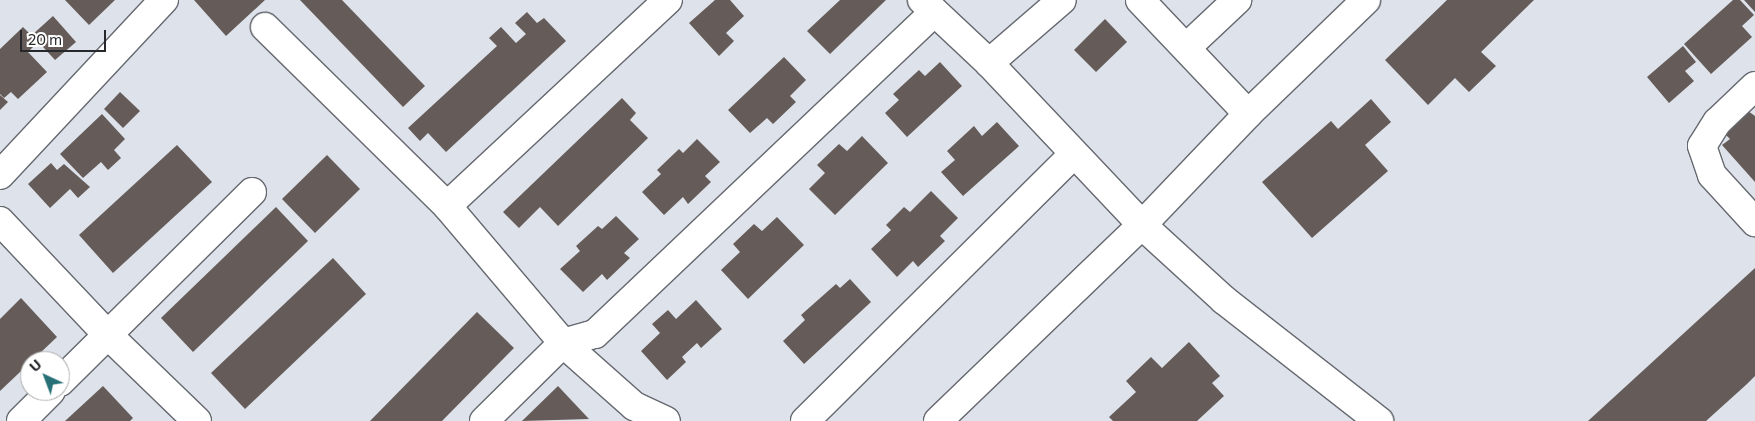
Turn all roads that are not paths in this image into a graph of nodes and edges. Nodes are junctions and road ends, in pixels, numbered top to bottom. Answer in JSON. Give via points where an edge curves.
{"nodes":[{"id":1,"x":164,"y":0,"type":"edge"},
{"id":2,"x":668,"y":0,"type":"edge"},
{"id":3,"x":1062,"y":0,"type":"edge"},
{"id":4,"x":1140,"y":0,"type":"edge"},
{"id":5,"x":1236,"y":0,"type":"edge"},
{"id":6,"x":1366,"y":0,"type":"edge"},
{"id":7,"x":928,"y":6,"type":"edge"},
{"id":8,"x":265,"y":27,"type":"dead end"},
{"id":9,"x":1187,"y":48,"type":"junction"},
{"id":10,"x":989,"y":63,"type":"junction"},
{"id":11,"x":1755,"y":86,"type":"edge"},
{"id":12,"x":1248,"y":114,"type":"junction"},
{"id":13,"x":1073,"y":155,"type":"junction"},
{"id":14,"x":0,"y":175,"type":"edge"},
{"id":15,"x":252,"y":192,"type":"dead end"},
{"id":16,"x":447,"y":206,"type":"junction"},
{"id":17,"x":0,"y":221,"type":"edge"},
{"id":18,"x":1755,"y":222,"type":"edge"},
{"id":19,"x":1142,"y":225,"type":"junction"},
{"id":20,"x":107,"y":334,"type":"junction"},
{"id":21,"x":563,"y":343,"type":"junction"},
{"id":22,"x":70,"y":372,"type":"edge"},
{"id":23,"x":41,"y":401,"type":"edge"},
{"id":24,"x":21,"y":421,"type":"edge"},
{"id":25,"x":197,"y":421,"type":"edge"},
{"id":26,"x":484,"y":421,"type":"edge"},
{"id":27,"x":666,"y":421,"type":"edge"},
{"id":28,"x":805,"y":421,"type":"edge"},
{"id":29,"x":938,"y":421,"type":"edge"},
{"id":30,"x":1379,"y":421,"type":"edge"}],
"edges":[{"from":1,"to":14,"type":"street"},
{"from":2,"to":16,"type":"street"},
{"from":3,"to":10,"type":"street"},
{"from":4,"to":9,"type":"street"},
{"from":5,"to":9,"type":"street"},
{"from":6,"to":12,"type":"street"},
{"from":7,"to":10,"type":"street"},
{"from":7,"to":21,"type":"street","via":[[595,334]]},
{"from":8,"to":16,"type":"street"},
{"from":9,"to":12,"type":"street"},
{"from":10,"to":13,"type":"street"},
{"from":11,"to":18,"type":"street","via":[[1717,122],[1702,146],[1712,175]]},
{"from":12,"to":19,"type":"street"},
{"from":13,"to":19,"type":"street"},
{"from":13,"to":28,"type":"street"},
{"from":15,"to":20,"type":"street"},
{"from":16,"to":21,"type":"street"},
{"from":17,"to":20,"type":"street"},
{"from":19,"to":29,"type":"street"},
{"from":19,"to":30,"type":"street","via":[[1224,300]]},
{"from":20,"to":22,"type":"street"},
{"from":20,"to":25,"type":"street"},
{"from":21,"to":26,"type":"street"},
{"from":21,"to":27,"type":"street","via":[[634,406]]},
{"from":23,"to":24,"type":"street"}]}
